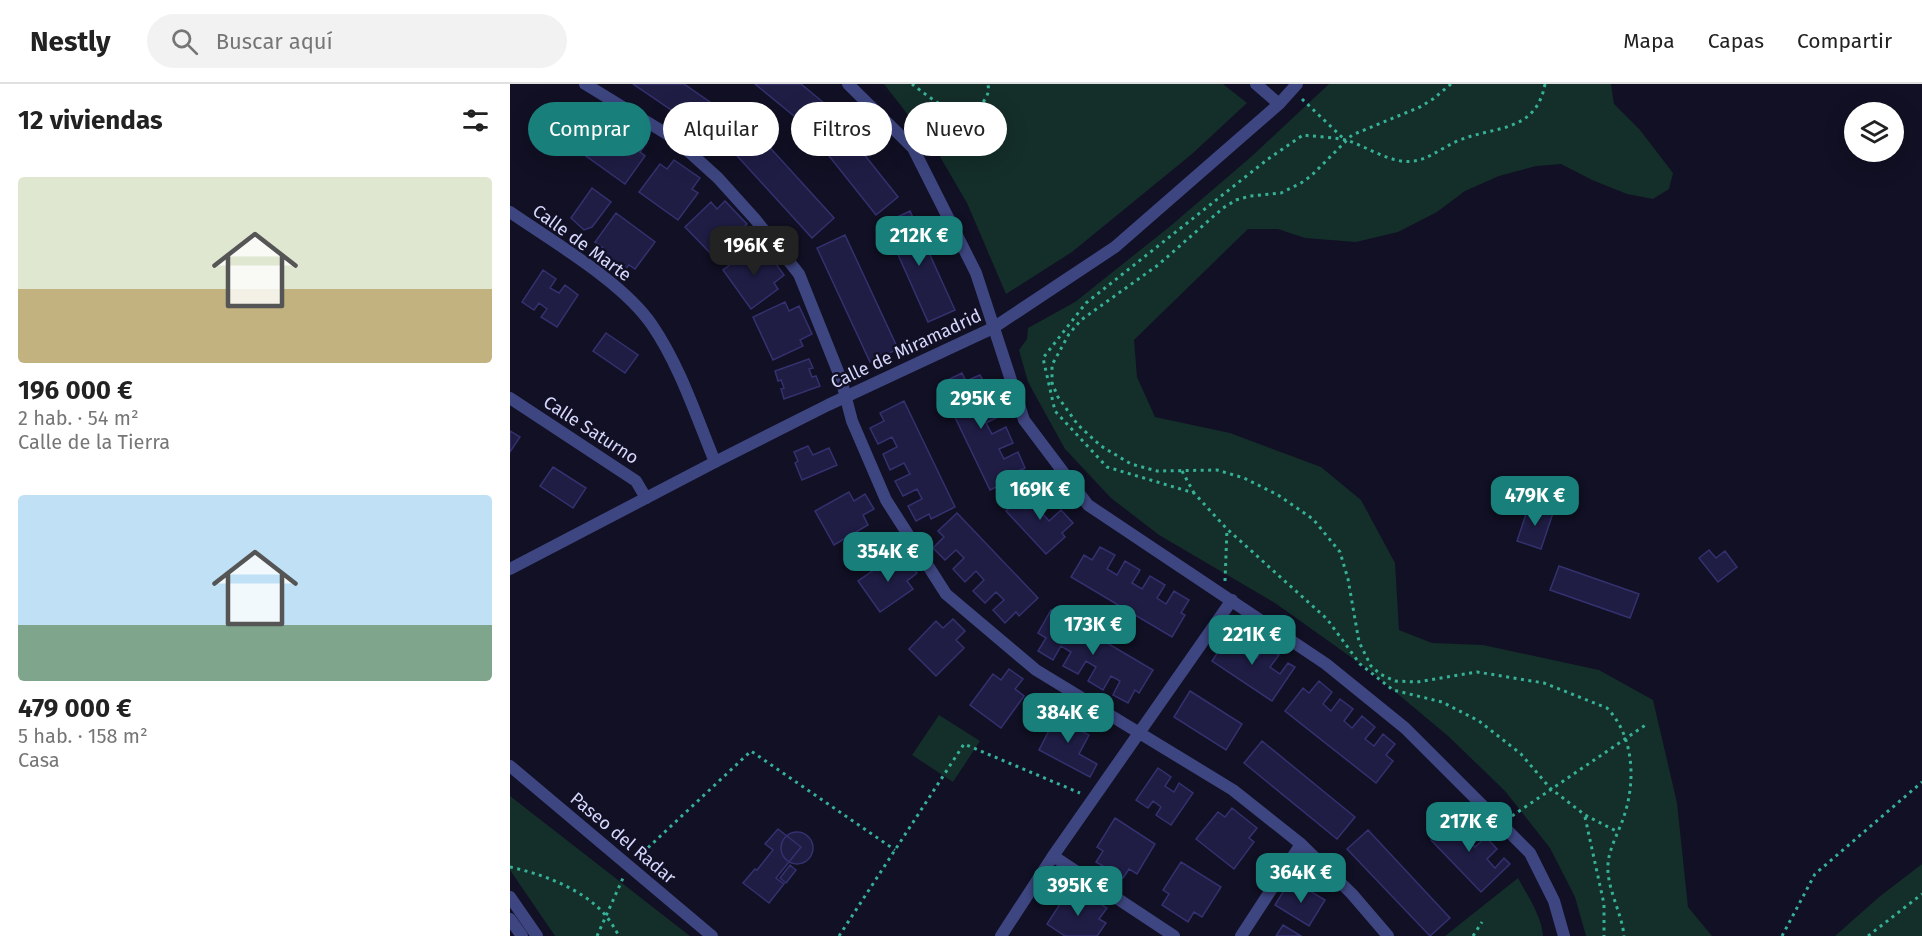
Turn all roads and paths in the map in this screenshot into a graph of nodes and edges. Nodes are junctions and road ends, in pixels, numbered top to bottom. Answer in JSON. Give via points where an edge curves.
{"nodes":[{"id":1,"x":585,"y":84,"type":"edge"},
{"id":2,"x":848,"y":84,"type":"edge"},
{"id":3,"x":912,"y":84,"type":"edge"},
{"id":4,"x":988,"y":84,"type":"edge"},
{"id":5,"x":1256,"y":84,"type":"edge"},
{"id":6,"x":1451,"y":84,"type":"edge"},
{"id":7,"x":1545,"y":84,"type":"edge"},
{"id":8,"x":1294,"y":87,"type":"edge"},
{"id":9,"x":1279,"y":104,"type":"junction"},
{"id":10,"x":1346,"y":140,"type":"junction"},
{"id":11,"x":510,"y":212,"type":"edge"},
{"id":12,"x":993,"y":328,"type":"junction"},
{"id":13,"x":510,"y":398,"type":"edge"},
{"id":14,"x":846,"y":398,"type":"junction"},
{"id":15,"x":715,"y":462,"type":"junction"},
{"id":16,"x":1182,"y":471,"type":"junction"},
{"id":17,"x":1194,"y":493,"type":"junction"},
{"id":18,"x":646,"y":498,"type":"junction"},
{"id":19,"x":1227,"y":529,"type":"junction"},
{"id":20,"x":510,"y":569,"type":"edge"},
{"id":21,"x":1228,"y":597,"type":"junction"},
{"id":22,"x":1647,"y":724,"type":"dead end"},
{"id":23,"x":1141,"y":733,"type":"junction"},
{"id":24,"x":1626,"y":739,"type":"junction"},
{"id":25,"x":510,"y":766,"type":"edge"},
{"id":26,"x":1922,"y":782,"type":"edge"},
{"id":27,"x":1550,"y":788,"type":"junction"},
{"id":28,"x":1094,"y":799,"type":"junction"},
{"id":29,"x":1585,"y":815,"type":"junction"},
{"id":30,"x":1501,"y":824,"type":"junction"},
{"id":31,"x":1618,"y":832,"type":"junction"},
{"id":32,"x":1301,"y":844,"type":"junction"},
{"id":33,"x":895,"y":850,"type":"junction"},
{"id":34,"x":1053,"y":856,"type":"junction"},
{"id":35,"x":629,"y":866,"type":"junction"},
{"id":36,"x":510,"y":867,"type":"edge"},
{"id":37,"x":1922,"y":894,"type":"edge"},
{"id":38,"x":510,"y":897,"type":"edge"},
{"id":39,"x":605,"y":915,"type":"junction"},
{"id":40,"x":510,"y":920,"type":"edge"},
{"id":41,"x":1482,"y":922,"type":"dead end"},
{"id":42,"x":522,"y":936,"type":"edge"},
{"id":43,"x":537,"y":936,"type":"edge"},
{"id":44,"x":597,"y":936,"type":"edge"},
{"id":45,"x":618,"y":936,"type":"edge"},
{"id":46,"x":712,"y":936,"type":"edge"},
{"id":47,"x":839,"y":936,"type":"edge"},
{"id":48,"x":1001,"y":936,"type":"edge"},
{"id":49,"x":1174,"y":936,"type":"edge"},
{"id":50,"x":1241,"y":936,"type":"edge"},
{"id":51,"x":1388,"y":936,"type":"edge"},
{"id":52,"x":1473,"y":936,"type":"edge"},
{"id":53,"x":1564,"y":936,"type":"edge"},
{"id":54,"x":1604,"y":936,"type":"edge"},
{"id":55,"x":1624,"y":936,"type":"edge"},
{"id":56,"x":1782,"y":936,"type":"edge"},
{"id":57,"x":1868,"y":936,"type":"edge"}],
"edges":[{"from":1,"to":14,"type":"street","via":[[675,140],[755,219],[799,274]]},
{"from":2,"to":12,"type":"street","via":[[913,148],[975,273]]},
{"from":3,"to":4,"type":"path","via":[[962,113],[981,106]]},
{"from":5,"to":9,"type":"street"},
{"from":6,"to":10,"type":"path","via":[[1420,106]]},
{"from":7,"to":10,"type":"path","via":[[1543,98],[1528,115],[1508,128],[1465,138],[1422,161],[1401,161]]},
{"from":8,"to":9,"type":"street","name":"Calle de Miramadrid"},
{"from":8,"to":10,"type":"path"},
{"from":9,"to":12,"type":"street","name":"Calle de Miramadrid","via":[[1114,247]]},
{"from":10,"to":16,"type":"path","via":[[1301,183],[1281,193],[1236,200],[1223,208],[1158,265],[1080,320],[1056,357],[1050,374],[1052,383],[1067,410],[1091,437],[1131,464],[1157,471]]},
{"from":10,"to":17,"type":"path","via":[[1303,135],[1268,159],[1086,303],[1043,358],[1055,411],[1107,467]]},
{"from":11,"to":15,"type":"street","name":"Calle de Marte","via":[[616,286],[651,324],[675,367]]},
{"from":12,"to":14,"type":"street","name":"Calle de Miramadrid"},
{"from":12,"to":21,"type":"street","via":[[1024,420],[1088,505]]},
{"from":13,"to":18,"type":"street","name":"Calle Saturno","via":[[636,481]]},
{"from":14,"to":15,"type":"street","name":"Calle de Miramadrid"},
{"from":14,"to":23,"type":"street","via":[[885,500],[946,594],[1036,670]]},
{"from":15,"to":18,"type":"street","name":"Calle de Miramadrid"},
{"from":16,"to":17,"type":"path"},
{"from":16,"to":24,"type":"path","via":[[1216,470],[1244,478],[1313,519],[1340,552],[1359,642],[1371,666],[1380,674],[1406,682],[1477,672],[1544,682],[1607,708]]},
{"from":17,"to":19,"type":"path"},
{"from":18,"to":20,"type":"street","name":"Calle de Miramadrid"},
{"from":19,"to":21,"type":"path"},
{"from":19,"to":27,"type":"path","via":[[1327,619],[1360,664],[1393,690],[1442,702],[1479,721],[1521,754]]},
{"from":21,"to":23,"type":"street"},
{"from":21,"to":30,"type":"street","via":[[1326,664],[1405,728]]},
{"from":22,"to":24,"type":"path"},
{"from":23,"to":28,"type":"street"},
{"from":23,"to":32,"type":"street","via":[[1233,790]]},
{"from":24,"to":27,"type":"path"},
{"from":24,"to":31,"type":"path","via":[[1630,788]]},
{"from":25,"to":35,"type":"street","name":"Paseo del Radar"},
{"from":26,"to":56,"type":"path","via":[[1815,874]]},
{"from":27,"to":29,"type":"path"},
{"from":27,"to":30,"type":"path"},
{"from":28,"to":33,"type":"path","via":[[964,744]]},
{"from":28,"to":34,"type":"street"},
{"from":29,"to":31,"type":"path"},
{"from":29,"to":54,"type":"path","via":[[1604,904]]},
{"from":30,"to":53,"type":"street","via":[[1530,853],[1554,901]]},
{"from":31,"to":55,"type":"path","via":[[1608,864]]},
{"from":32,"to":50,"type":"street"},
{"from":32,"to":51,"type":"street"},
{"from":33,"to":35,"type":"path","via":[[751,752]]},
{"from":33,"to":47,"type":"path"},
{"from":34,"to":48,"type":"street"},
{"from":34,"to":49,"type":"street"},
{"from":35,"to":39,"type":"path"},
{"from":35,"to":46,"type":"street","name":"Paseo del Radar"},
{"from":36,"to":39,"type":"path","via":[[566,887]]},
{"from":37,"to":57,"type":"path"},
{"from":38,"to":43,"type":"street"},
{"from":39,"to":44,"type":"path"},
{"from":39,"to":45,"type":"path"},
{"from":40,"to":42,"type":"street"},
{"from":41,"to":52,"type":"path"}]}
